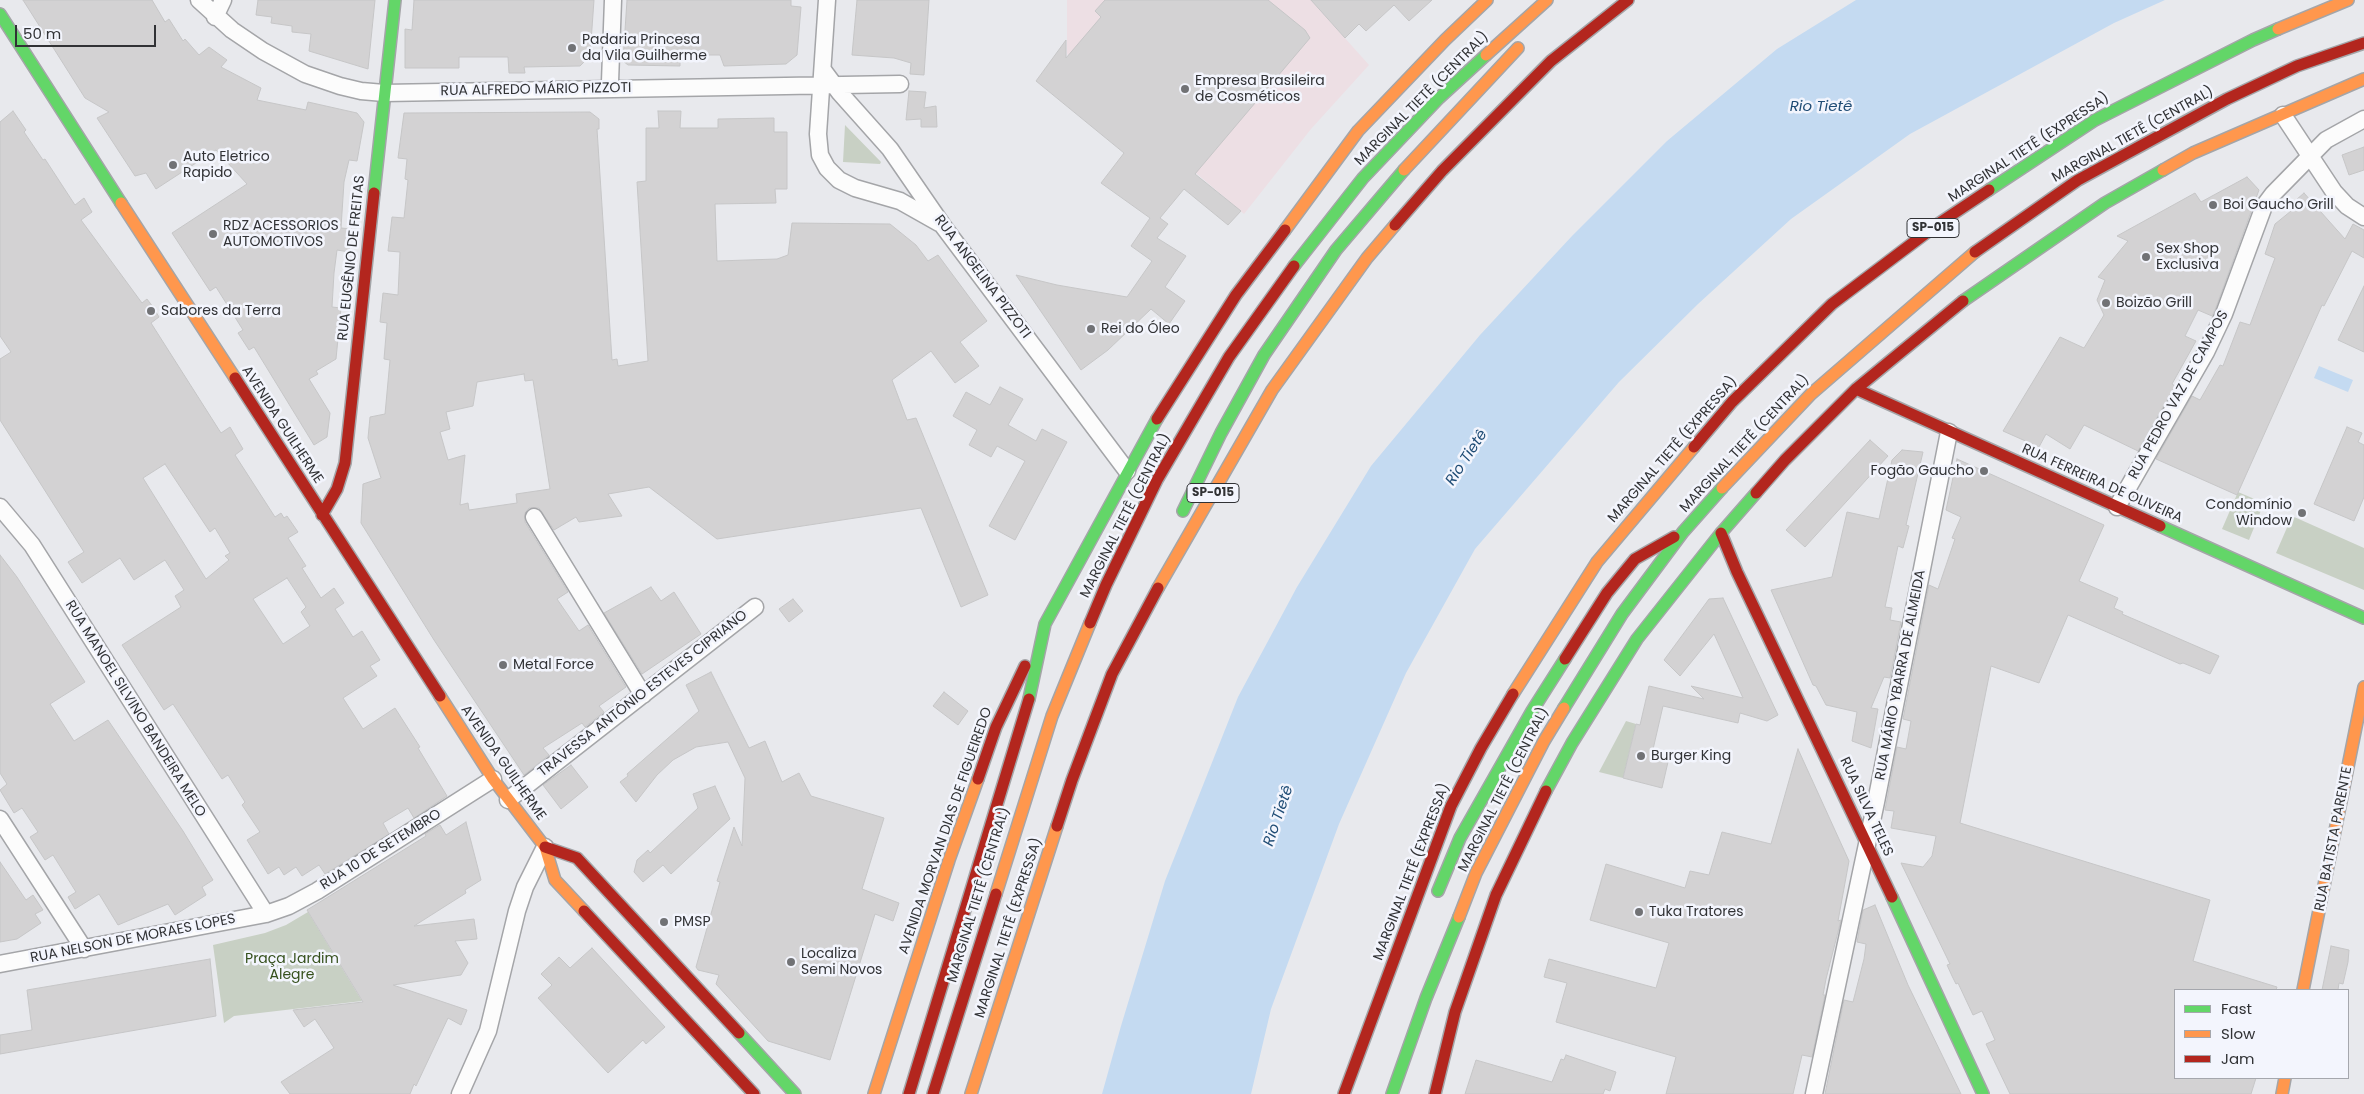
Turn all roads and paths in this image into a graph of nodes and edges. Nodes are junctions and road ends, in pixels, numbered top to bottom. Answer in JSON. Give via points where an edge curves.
{"nodes":[{"id":1,"x":199,"y":0,"type":"edge"},
{"id":2,"x":222,"y":0,"type":"edge"},
{"id":3,"x":395,"y":0,"type":"edge"},
{"id":4,"x":613,"y":0,"type":"edge"},
{"id":5,"x":827,"y":0,"type":"edge"},
{"id":6,"x":1487,"y":0,"type":"edge"},
{"id":7,"x":1547,"y":0,"type":"edge"},
{"id":8,"x":1628,"y":0,"type":"edge"},
{"id":9,"x":2348,"y":0,"type":"edge"},
{"id":10,"x":0,"y":14,"type":"edge"},
{"id":11,"x":215,"y":17,"type":"junction"},
{"id":12,"x":1525,"y":40,"type":"dead end"},
{"id":13,"x":2364,"y":42,"type":"edge"},
{"id":14,"x":2364,"y":79,"type":"edge"},
{"id":15,"x":826,"y":80,"type":"junction"},
{"id":16,"x":900,"y":84,"type":"dead end"},
{"id":17,"x":612,"y":89,"type":"junction"},
{"id":18,"x":384,"y":93,"type":"junction"},
{"id":19,"x":2283,"y":115,"type":"junction"},
{"id":20,"x":2364,"y":119,"type":"edge"},
{"id":21,"x":2310,"y":155,"type":"junction"},
{"id":22,"x":2364,"y":217,"type":"edge"},
{"id":23,"x":943,"y":226,"type":"junction"},
{"id":24,"x":1856,"y":389,"type":"junction"},
{"id":25,"x":1949,"y":432,"type":"junction"},
{"id":26,"x":1127,"y":471,"type":"junction"},
{"id":27,"x":0,"y":507,"type":"edge"},
{"id":28,"x":2117,"y":507,"type":"junction"},
{"id":29,"x":322,"y":515,"type":"junction"},
{"id":30,"x":534,"y":517,"type":"dead end"},
{"id":31,"x":1177,"y":524,"type":"dead end"},
{"id":32,"x":1683,"y":532,"type":"junction"},
{"id":33,"x":1721,"y":533,"type":"junction"},
{"id":34,"x":1166,"y":550,"type":"dead end"},
{"id":35,"x":755,"y":608,"type":"dead end"},
{"id":36,"x":1145,"y":611,"type":"junction"},
{"id":37,"x":2364,"y":618,"type":"edge"},
{"id":38,"x":1045,"y":624,"type":"junction"},
{"id":39,"x":2364,"y":687,"type":"edge"},
{"id":40,"x":642,"y":695,"type":"junction"},
{"id":41,"x":493,"y":779,"type":"junction"},
{"id":42,"x":508,"y":800,"type":"junction"},
{"id":43,"x":0,"y":819,"type":"edge"},
{"id":44,"x":1867,"y":845,"type":"junction"},
{"id":45,"x":545,"y":847,"type":"junction"},
{"id":46,"x":1433,"y":902,"type":"dead end"},
{"id":47,"x":266,"y":914,"type":"junction"},
{"id":48,"x":84,"y":949,"type":"junction"},
{"id":49,"x":0,"y":964,"type":"edge"},
{"id":50,"x":2303,"y":989,"type":"edge"},
{"id":51,"x":1455,"y":1012,"type":"junction"},
{"id":52,"x":740,"y":1035,"type":"junction"},
{"id":53,"x":1435,"y":1042,"type":"dead end"},
{"id":54,"x":718,"y":1056,"type":"junction"},
{"id":55,"x":1364,"y":1077,"type":"dead end"},
{"id":56,"x":2286,"y":1079,"type":"edge"},
{"id":57,"x":874,"y":1093,"type":"edge"},
{"id":58,"x":460,"y":1094,"type":"edge"},
{"id":59,"x":754,"y":1094,"type":"edge"},
{"id":60,"x":795,"y":1094,"type":"edge"},
{"id":61,"x":909,"y":1094,"type":"edge"},
{"id":62,"x":932,"y":1094,"type":"edge"},
{"id":63,"x":971,"y":1094,"type":"edge"},
{"id":64,"x":1344,"y":1094,"type":"edge"},
{"id":65,"x":1352,"y":1094,"type":"edge"},
{"id":66,"x":1392,"y":1094,"type":"edge"},
{"id":67,"x":1435,"y":1094,"type":"edge"},
{"id":68,"x":1814,"y":1094,"type":"edge"},
{"id":69,"x":1983,"y":1094,"type":"edge"},
{"id":70,"x":2282,"y":1094,"type":"edge"}],
"edges":[{"from":1,"to":11,"type":"street","name":"RUA ALFREDO MÁRIO PIZZOTI"},
{"from":2,"to":11,"type":"street"},
{"from":3,"to":18,"type":"main road","name":"RUA EUGÊNIO DE FREITAS"},
{"from":4,"to":17,"type":"street"},
{"from":5,"to":15,"type":"street"},
{"from":6,"to":26,"type":"main road","via":[[1358,131],[1236,295],[1177,385]]},
{"from":7,"to":62,"type":"main road","name":"MARGINAL TIETÊ (CENTRAL)","via":[[1439,98],[1357,185],[1229,357],[1158,480],[1106,584],[1052,716]]},
{"from":8,"to":36,"type":"main road","name":"MARGINAL TIETÊ (EXPRESSA)","number":"SP-015","via":[[1550,61],[1442,171],[1367,258],[1272,390]]},
{"from":9,"to":64,"type":"main road","name":"MARGINAL TIETÊ (EXPRESSA)","number":"SP-015","via":[[2253,40],[2095,120],[1938,224],[1832,304],[1732,402],[1597,562],[1480,748],[1430,858]]},
{"from":10,"to":29,"type":"main road","name":"AVENIDA GUILHERME"},
{"from":11,"to":18,"type":"street","name":"RUA ALFREDO MÁRIO PIZZOTI","via":[[263,51],[305,74],[340,86]]},
{"from":12,"to":31,"type":"main road","via":[[1413,159],[1336,250],[1264,354]]},
{"from":13,"to":32,"type":"main road","name":"MARGINAL TIETÊ (CENTRAL)","via":[[2297,66],[2227,100],[2078,180],[1982,246],[1811,394]]},
{"from":14,"to":19,"type":"main road"},
{"from":15,"to":16,"type":"street","name":"RUA ALFREDO MÁRIO PIZZOTI"},
{"from":15,"to":17,"type":"street","name":"RUA ALFREDO MÁRIO PIZZOTI"},
{"from":15,"to":23,"type":"street","name":"RUA ANGELINA PIZZOTI","via":[[890,149]]},
{"from":15,"to":23,"type":"street","via":[[818,134],[820,155],[827,168],[839,180],[900,201]]},
{"from":17,"to":18,"type":"street","name":"RUA ALFREDO MÁRIO PIZZOTI"},
{"from":18,"to":29,"type":"main road","name":"RUA EUGÊNIO DE FREITAS","via":[[345,463],[337,489]]},
{"from":19,"to":21,"type":"street"},
{"from":19,"to":24,"type":"main road","via":[[2193,153],[2105,203],[1953,308]]},
{"from":20,"to":21,"type":"street","via":[[2337,132]]},
{"from":21,"to":22,"type":"street","via":[[2334,192]]},
{"from":21,"to":28,"type":"street","name":"RUA PEDRO VAZ DE CAMPOS","via":[[2264,206],[2224,314],[2206,352]]},
{"from":23,"to":26,"type":"street","name":"RUA ANGELINA PIZZOTI"},
{"from":24,"to":25,"type":"main road","name":"RUA FERREIRA DE OLIVEIRA"},
{"from":24,"to":33,"type":"main road","via":[[1785,460]]},
{"from":25,"to":28,"type":"main road","name":"RUA FERREIRA DE OLIVEIRA"},
{"from":25,"to":44,"type":"street","name":"RUA MÁRIO YBARRA DE ALMEIDA"},
{"from":26,"to":38,"type":"main road"},
{"from":27,"to":47,"type":"street","name":"RUA MANOEL SILVINO BANDEIRA MELO","via":[[32,545]]},
{"from":28,"to":37,"type":"main road","name":"RUA FERREIRA DE OLIVEIRA"},
{"from":29,"to":41,"type":"main road","name":"AVENIDA GUILHERME"},
{"from":30,"to":40,"type":"street"},
{"from":32,"to":46,"type":"main road","via":[[1635,559],[1607,593],[1532,711],[1460,838]]},
{"from":32,"to":66,"type":"main road","name":"MARGINAL TIETÊ (CENTRAL)","via":[[1622,614],[1544,741],[1476,873]]},
{"from":33,"to":44,"type":"main road","name":"RUA SILVA TELES"},
{"from":33,"to":51,"type":"main road","via":[[1636,639],[1572,743],[1496,895]]},
{"from":34,"to":36,"type":"main road"},
{"from":35,"to":40,"type":"street","name":"TRAVESSA ANTÔNIO ESTEVES CIPRIANO"},
{"from":36,"to":63,"type":"main road","name":"MARGINAL TIETÊ (EXPRESSA)","number":"SP-015","via":[[1112,674],[1072,780]]},
{"from":38,"to":57,"type":"main road","name":"AVENIDA MORVAN DIAS DE FIGUEIREDO","via":[[996,727],[949,860]]},
{"from":38,"to":61,"type":"main road","via":[[1013,757]]},
{"from":39,"to":50,"type":"main road","name":"RUA BATISTA PARENTE"},
{"from":40,"to":42,"type":"street","name":"TRAVESSA ANTÔNIO ESTEVES CIPRIANO"},
{"from":41,"to":42,"type":"main road","name":"AVENIDA GUILHERME"},
{"from":41,"to":47,"type":"street","name":"RUA 10 DE SETEMBRO","via":[[316,891]]},
{"from":42,"to":45,"type":"main road","name":"AVENIDA GUILHERME"},
{"from":43,"to":48,"type":"street"},
{"from":44,"to":68,"type":"street","name":"RUA MÁRIO YBARRA DE ALMEIDA"},
{"from":44,"to":69,"type":"main road","name":"RUA SILVA TELES"},
{"from":45,"to":52,"type":"main road","via":[[577,858]]},
{"from":45,"to":54,"type":"main road","name":"AVENIDA GUILHERME","via":[[555,880]]},
{"from":45,"to":58,"type":"street","via":[[517,911],[488,1031]]},
{"from":47,"to":48,"type":"street","name":"RUA NELSON DE MORAES LOPES"},
{"from":48,"to":49,"type":"street","name":"RUA NELSON DE MORAES LOPES"},
{"from":51,"to":53,"type":"main road"},
{"from":51,"to":67,"type":"main road"},
{"from":52,"to":54,"type":"main road"},
{"from":52,"to":60,"type":"main road"},
{"from":54,"to":59,"type":"main road","name":"AVENIDA GUILHERME"},
{"from":55,"to":65,"type":"main road"},
{"from":56,"to":70,"type":"main road"}]}
